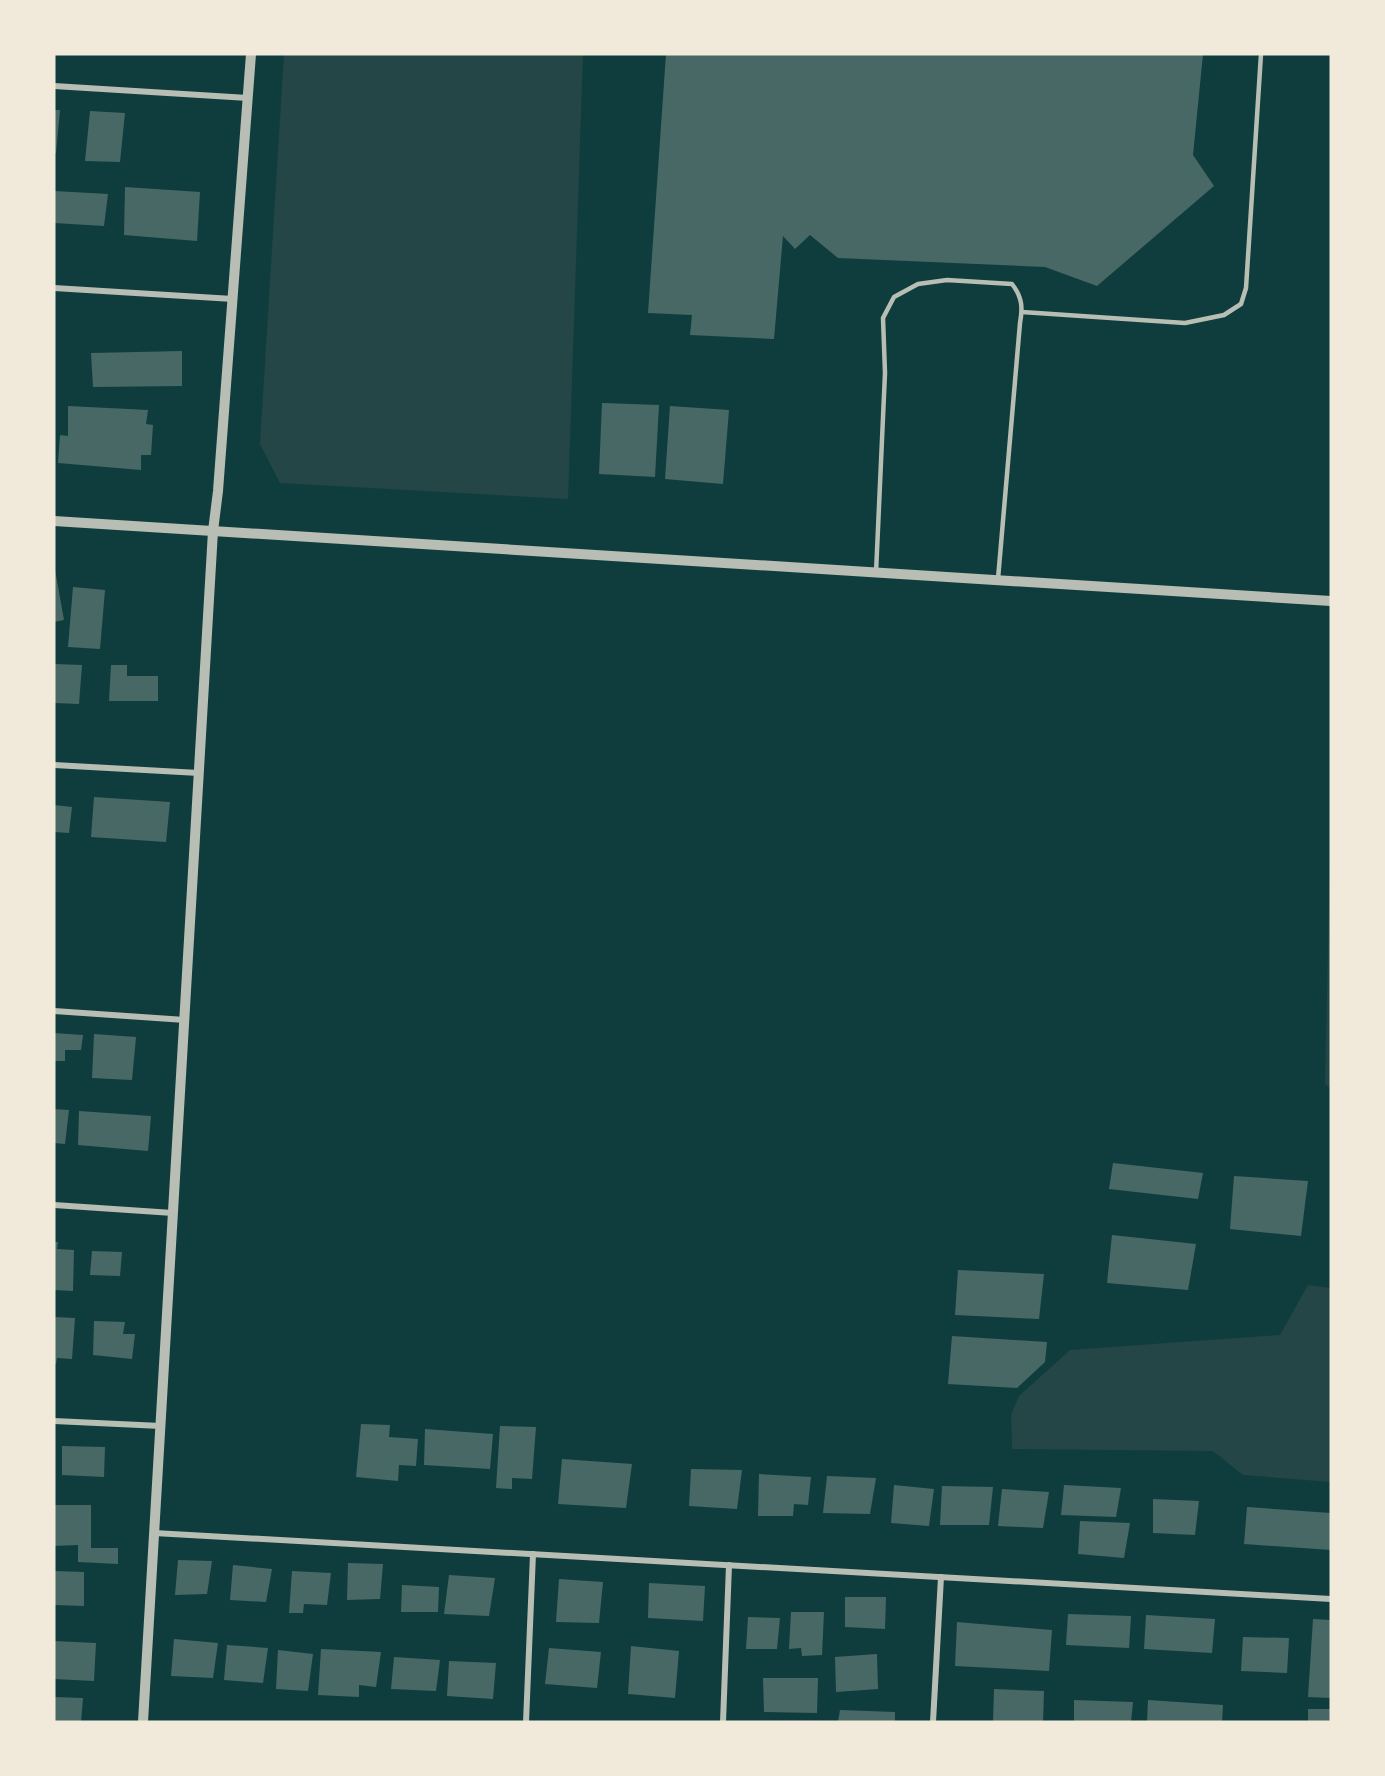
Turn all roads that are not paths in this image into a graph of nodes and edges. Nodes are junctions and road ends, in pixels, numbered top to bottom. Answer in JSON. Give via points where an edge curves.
{"nodes":[{"id":1,"x":251,"y":54,"type":"edge"},
{"id":2,"x":1261,"y":54,"type":"edge"},
{"id":3,"x":54,"y":86,"type":"edge"},
{"id":4,"x":248,"y":98,"type":"junction"},
{"id":5,"x":54,"y":288,"type":"edge"},
{"id":6,"x":233,"y":299,"type":"junction"},
{"id":7,"x":1022,"y":312,"type":"junction"},
{"id":8,"x":54,"y":521,"type":"edge"},
{"id":9,"x":213,"y":531,"type":"junction"},
{"id":10,"x":876,"y":573,"type":"junction"},
{"id":11,"x":998,"y":580,"type":"junction"},
{"id":12,"x":1331,"y":601,"type":"edge"},
{"id":13,"x":54,"y":765,"type":"edge"},
{"id":14,"x":199,"y":773,"type":"junction"},
{"id":15,"x":54,"y":1011,"type":"edge"},
{"id":16,"x":185,"y":1020,"type":"junction"},
{"id":17,"x":54,"y":1205,"type":"edge"},
{"id":18,"x":173,"y":1213,"type":"junction"},
{"id":19,"x":54,"y":1421,"type":"edge"},
{"id":20,"x":161,"y":1426,"type":"junction"},
{"id":21,"x":154,"y":1533,"type":"junction"},
{"id":22,"x":532,"y":1554,"type":"junction"},
{"id":23,"x":729,"y":1565,"type":"junction"},
{"id":24,"x":941,"y":1577,"type":"junction"},
{"id":25,"x":1331,"y":1599,"type":"edge"},
{"id":26,"x":143,"y":1722,"type":"edge"},
{"id":27,"x":526,"y":1722,"type":"edge"},
{"id":28,"x":723,"y":1722,"type":"edge"},
{"id":29,"x":933,"y":1722,"type":"edge"}],
"edges":[{"from":1,"to":4,"type":"street"},
{"from":2,"to":7,"type":"lane","via":[[1246,288],[1241,304],[1224,315],[1185,322]]},
{"from":3,"to":4,"type":"street"},
{"from":4,"to":6,"type":"street"},
{"from":5,"to":6,"type":"street"},
{"from":6,"to":9,"type":"street"},
{"from":7,"to":10,"type":"lane","via":[[1021,295],[1012,284],[947,280],[918,284],[894,297],[883,318],[885,373]]},
{"from":7,"to":11,"type":"lane"},
{"from":8,"to":9,"type":"street"},
{"from":9,"to":10,"type":"street"},
{"from":9,"to":14,"type":"street"},
{"from":10,"to":11,"type":"street"},
{"from":11,"to":12,"type":"street"},
{"from":13,"to":14,"type":"street"},
{"from":14,"to":16,"type":"street"},
{"from":15,"to":16,"type":"street"},
{"from":16,"to":18,"type":"street"},
{"from":17,"to":18,"type":"street"},
{"from":18,"to":20,"type":"street"},
{"from":19,"to":20,"type":"street"},
{"from":20,"to":21,"type":"street"},
{"from":21,"to":22,"type":"street"},
{"from":21,"to":26,"type":"street"},
{"from":22,"to":23,"type":"street"},
{"from":22,"to":27,"type":"street"},
{"from":23,"to":24,"type":"street"},
{"from":23,"to":28,"type":"street"},
{"from":24,"to":25,"type":"street"},
{"from":24,"to":29,"type":"street"}]}
